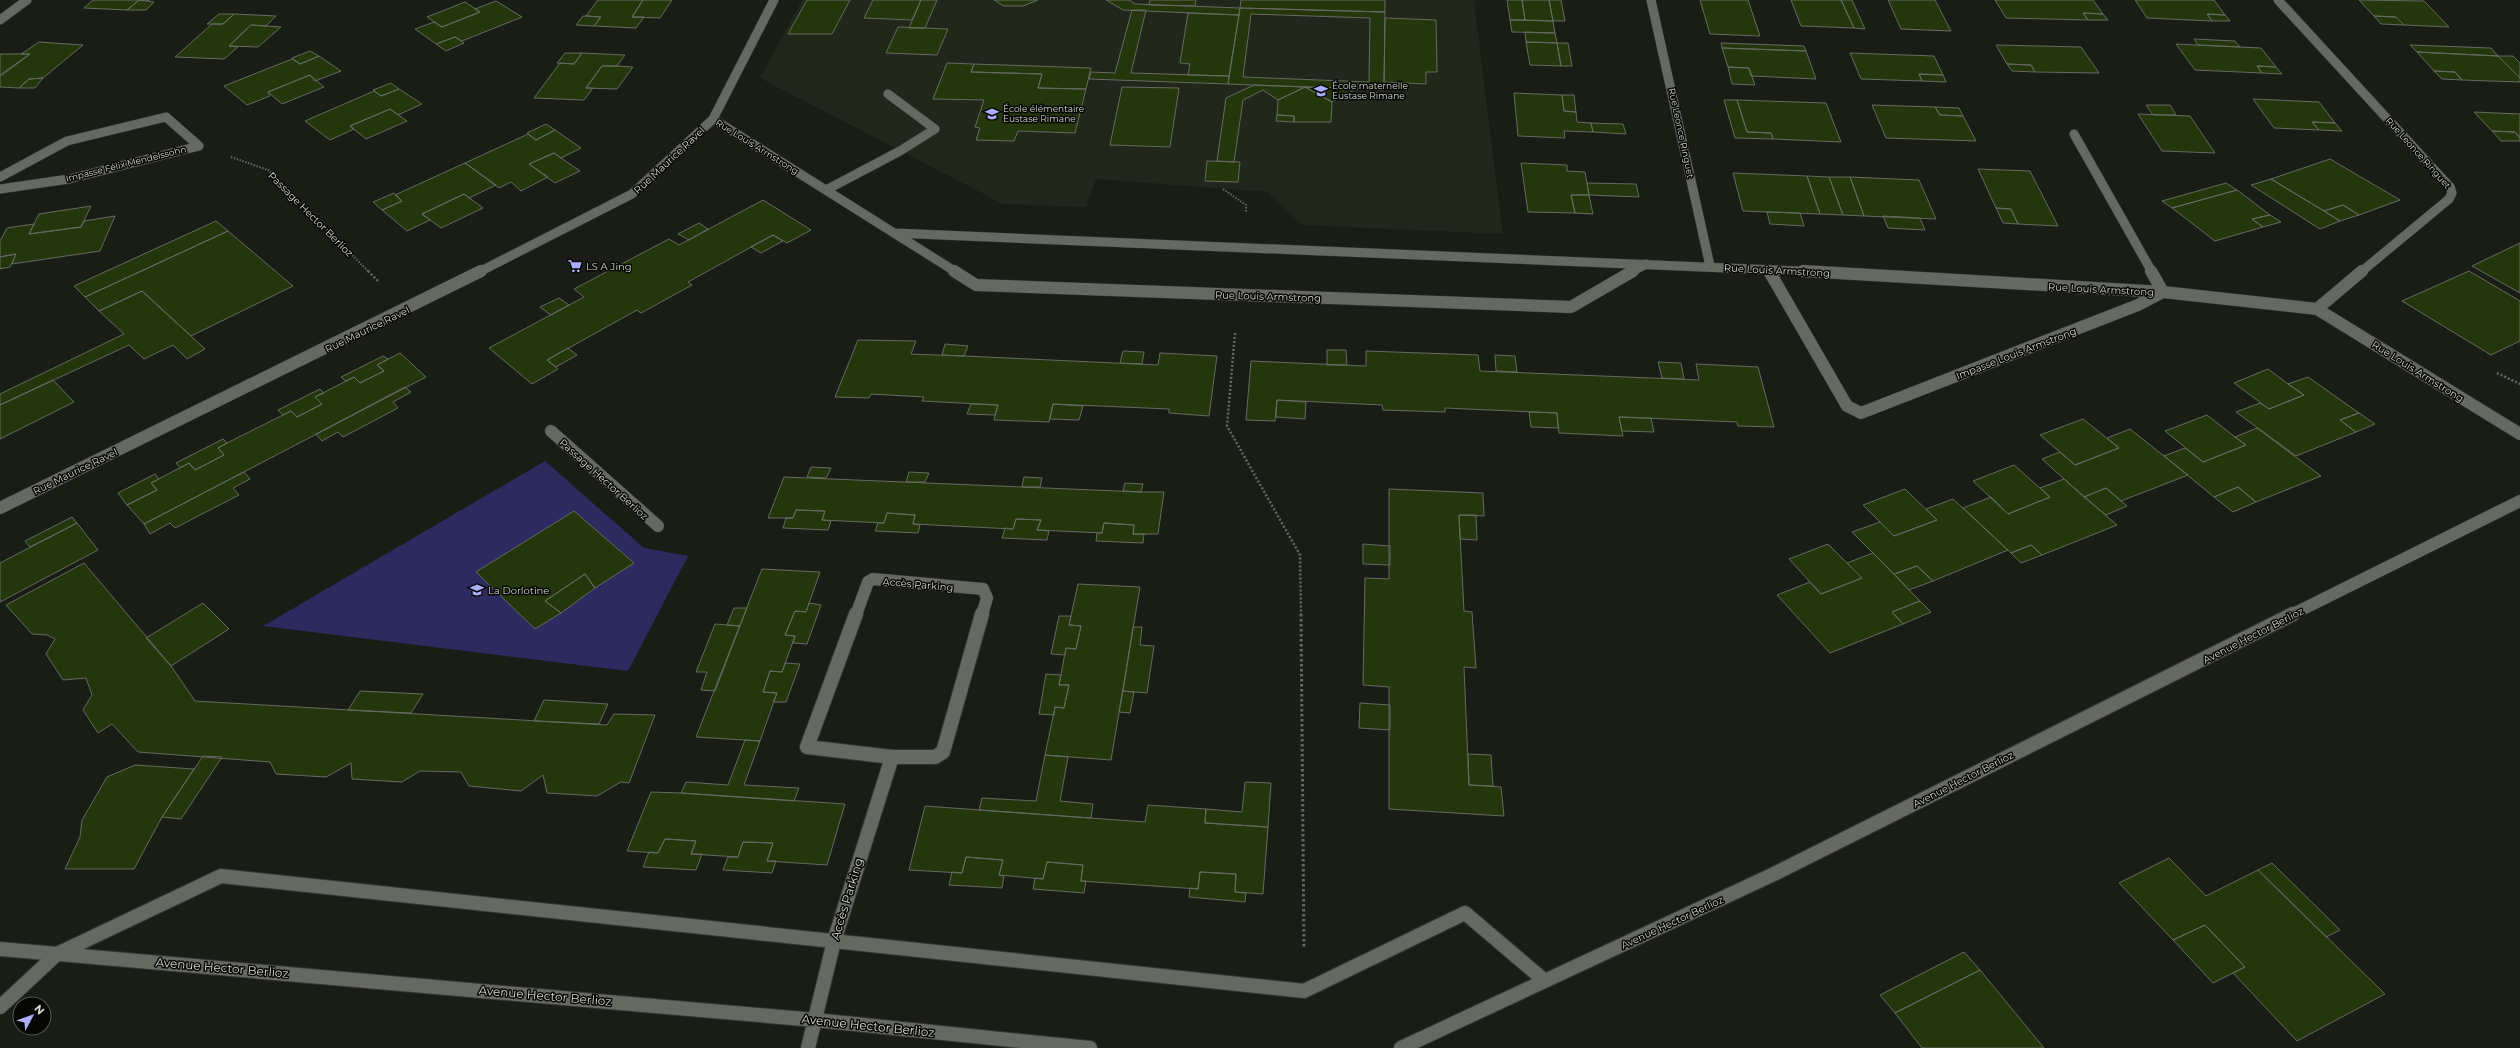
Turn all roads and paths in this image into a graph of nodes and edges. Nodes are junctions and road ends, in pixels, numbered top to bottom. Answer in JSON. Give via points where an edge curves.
{"nodes":[{"id":1,"x":27,"y":0,"type":"edge"},
{"id":2,"x":774,"y":0,"type":"edge"},
{"id":3,"x":1651,"y":0,"type":"edge"},
{"id":4,"x":2278,"y":0,"type":"edge"},
{"id":5,"x":0,"y":20,"type":"edge"},
{"id":6,"x":888,"y":94,"type":"dead end"},
{"id":7,"x":713,"y":119,"type":"junction"},
{"id":8,"x":2074,"y":134,"type":"dead end"},
{"id":9,"x":199,"y":146,"type":"junction"},
{"id":10,"x":0,"y":177,"type":"edge"},
{"id":11,"x":0,"y":189,"type":"edge"},
{"id":12,"x":1223,"y":189,"type":"dead end"},
{"id":13,"x":826,"y":190,"type":"junction"},
{"id":14,"x":894,"y":233,"type":"junction"},
{"id":15,"x":1246,"y":247,"type":"junction"},
{"id":16,"x":1646,"y":264,"type":"junction"},
{"id":17,"x":1710,"y":266,"type":"junction"},
{"id":18,"x":1768,"y":270,"type":"junction"},
{"id":19,"x":2163,"y":292,"type":"junction"},
{"id":20,"x":1238,"y":295,"type":"junction"},
{"id":21,"x":406,"y":309,"type":"junction"},
{"id":22,"x":2317,"y":309,"type":"junction"},
{"id":23,"x":2492,"y":371,"type":"dead end"},
{"id":24,"x":2520,"y":384,"type":"edge"},
{"id":25,"x":551,"y":431,"type":"dead end"},
{"id":26,"x":2520,"y":434,"type":"edge"},
{"id":27,"x":2520,"y":501,"type":"edge"},
{"id":28,"x":0,"y":508,"type":"edge"},
{"id":29,"x":658,"y":526,"type":"dead end"},
{"id":30,"x":892,"y":757,"type":"junction"},
{"id":31,"x":834,"y":941,"type":"junction"},
{"id":32,"x":0,"y":949,"type":"edge"},
{"id":33,"x":57,"y":954,"type":"junction"},
{"id":34,"x":1545,"y":981,"type":"junction"},
{"id":35,"x":1304,"y":991,"type":"junction"},
{"id":36,"x":0,"y":1007,"type":"edge"},
{"id":37,"x":814,"y":1020,"type":"junction"},
{"id":38,"x":808,"y":1048,"type":"edge"},
{"id":39,"x":1090,"y":1048,"type":"edge"},
{"id":40,"x":1401,"y":1048,"type":"edge"}],
"edges":[{"from":1,"to":5,"type":"street"},
{"from":2,"to":7,"type":"street","name":"Rue Louis Armstrong"},
{"from":3,"to":17,"type":"street","name":"Rue Leonce Ringuet"},
{"from":4,"to":22,"type":"street","name":"Rue Leonce Ringuet","via":[[2450,187],[2452,193],[2449,199]]},
{"from":6,"to":13,"type":"street","via":[[935,129],[900,151]]},
{"from":7,"to":13,"type":"street","name":"Rue Louis Armstrong"},
{"from":7,"to":21,"type":"street","name":"Rue Maurice Ravel","via":[[632,194]]},
{"from":8,"to":19,"type":"street"},
{"from":9,"to":10,"type":"street","name":"Impasse Félix Mendelssohn","via":[[166,117],[67,141]]},
{"from":9,"to":11,"type":"street","name":"Impasse Félix Mendelssohn","via":[[69,179]]},
{"from":9,"to":21,"type":"path","name":"Passage Hector Berlioz","via":[[268,170]]},
{"from":12,"to":15,"type":"path","via":[[1246,205]]},
{"from":13,"to":14,"type":"street","name":"Rue Louis Armstrong"},
{"from":14,"to":15,"type":"street","name":"Rue Louis Armstrong"},
{"from":14,"to":20,"type":"street","name":"Rue Louis Armstrong","via":[[976,285]]},
{"from":15,"to":16,"type":"street","name":"Rue Louis Armstrong"},
{"from":16,"to":17,"type":"street","name":"Rue Louis Armstrong"},
{"from":16,"to":20,"type":"street","name":"Rue Louis Armstrong","via":[[1571,307]]},
{"from":17,"to":18,"type":"street","name":"Rue Louis Armstrong"},
{"from":18,"to":19,"type":"street","name":"Rue Louis Armstrong"},
{"from":18,"to":19,"type":"street","name":"Impasse Louis Armstrong","via":[[1847,406],[1861,413],[2138,305]]},
{"from":19,"to":22,"type":"street","name":"Rue Louis Armstrong"},
{"from":20,"to":35,"type":"path","via":[[1227,426],[1300,555]]},
{"from":21,"to":28,"type":"street","name":"Rue Maurice Ravel"},
{"from":22,"to":26,"type":"street","name":"Rue Louis Armstrong"},
{"from":23,"to":24,"type":"path"},
{"from":25,"to":29,"type":"street","name":"Passage Hector Berlioz"},
{"from":27,"to":34,"type":"street","name":"Avenue Hector Berlioz","via":[[1774,874]]},
{"from":30,"to":30,"type":"street","name":"Accès Parking","via":[[807,747],[868,582],[873,580],[983,589],[987,598],[943,752],[935,757]]},
{"from":30,"to":31,"type":"street","name":"Accès Parking"},
{"from":31,"to":33,"type":"street","via":[[221,876]]},
{"from":31,"to":35,"type":"street"},
{"from":31,"to":37,"type":"street","name":"Accès Parking"},
{"from":32,"to":33,"type":"street","name":"Avenue Hector Berlioz"},
{"from":33,"to":36,"type":"street"},
{"from":33,"to":37,"type":"street","name":"Avenue Hector Berlioz"},
{"from":34,"to":35,"type":"street","via":[[1465,913]]},
{"from":34,"to":40,"type":"street","name":"Avenue Hector Berlioz"},
{"from":37,"to":38,"type":"street","name":"Accès Parking"},
{"from":37,"to":39,"type":"street","name":"Avenue Hector Berlioz"}]}
